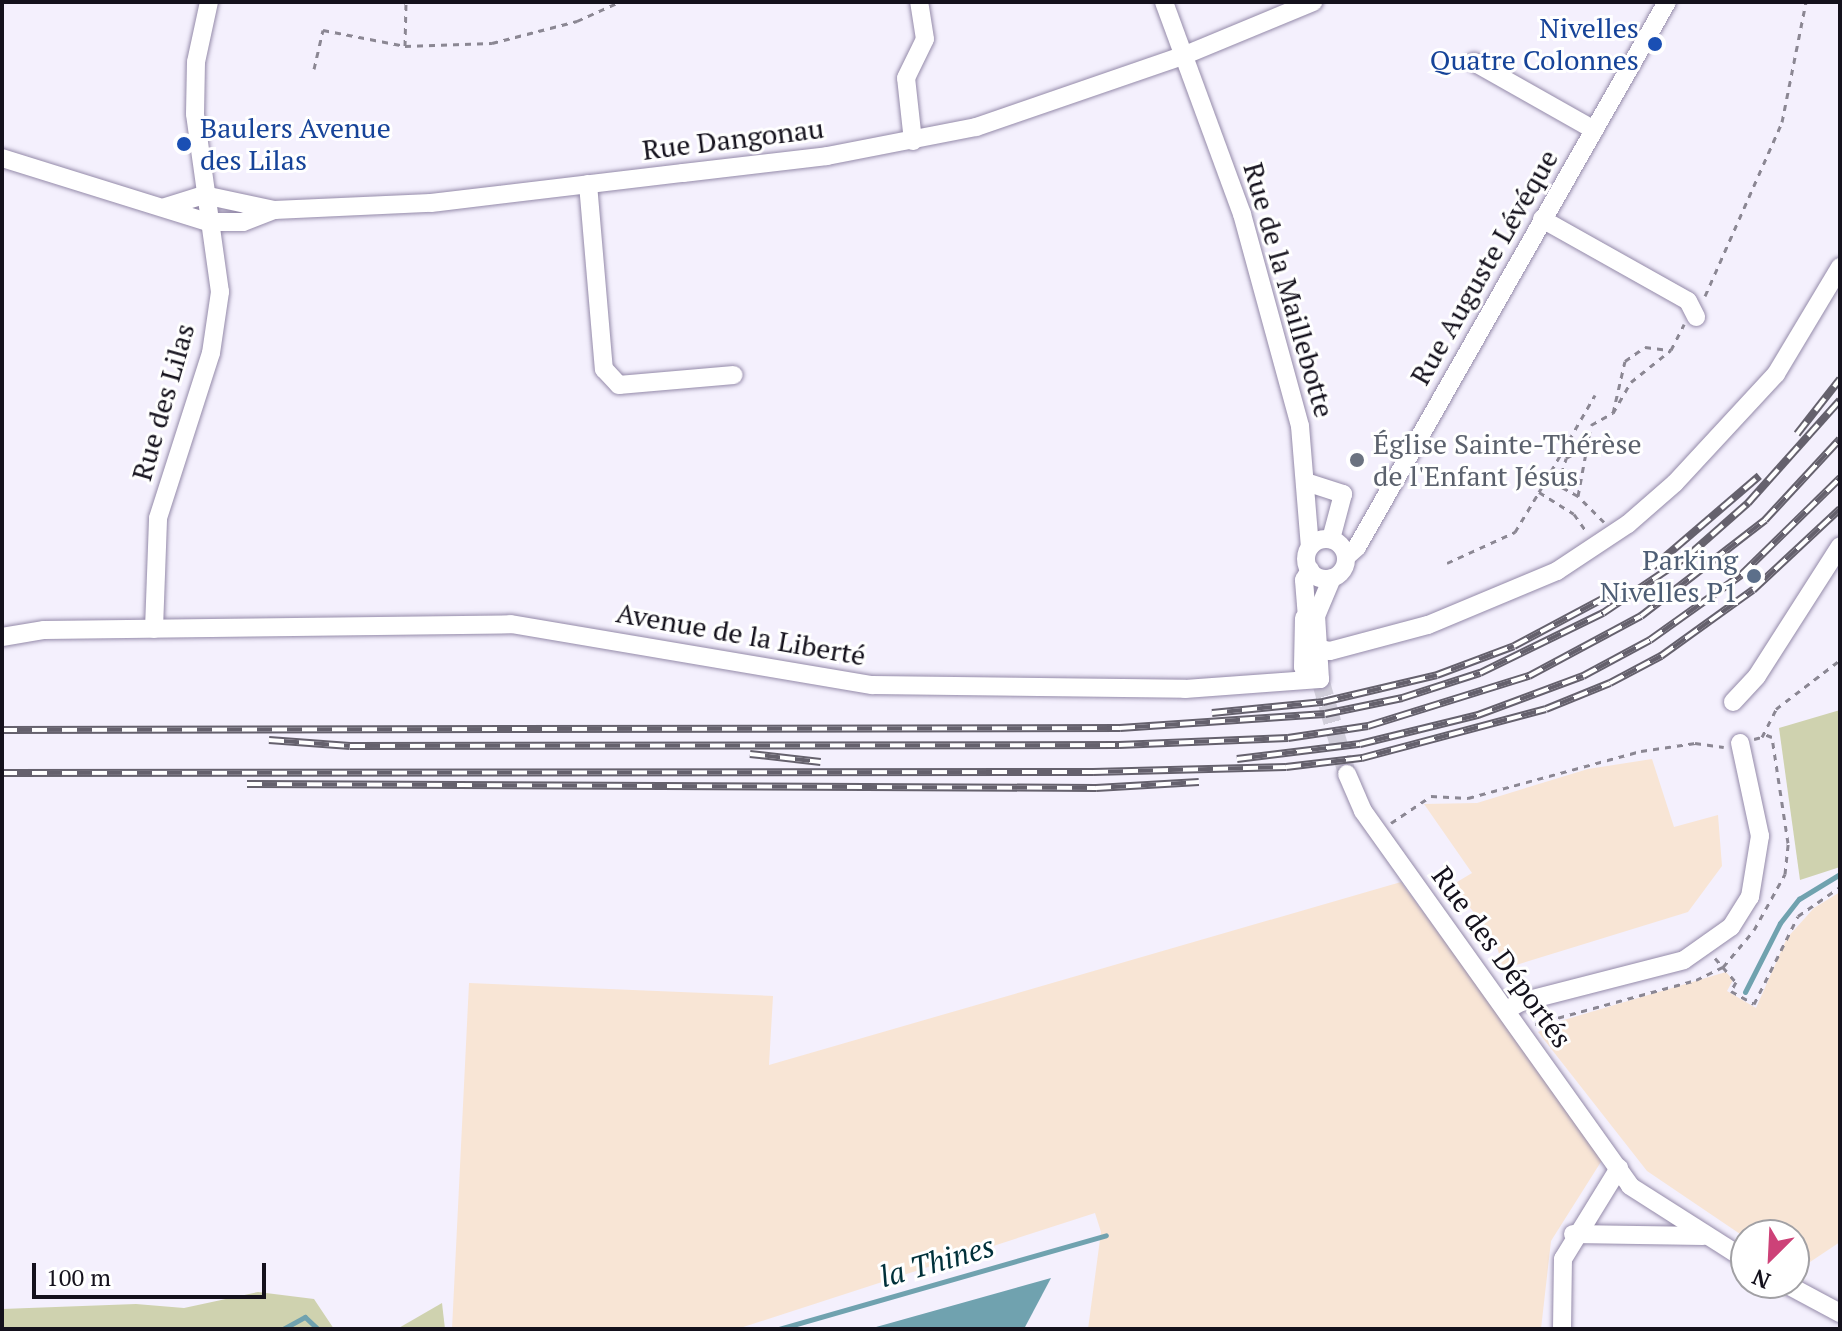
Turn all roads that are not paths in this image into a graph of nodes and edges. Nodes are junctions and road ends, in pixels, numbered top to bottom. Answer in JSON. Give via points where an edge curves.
{"nodes":[{"id":1,"x":209,"y":2,"type":"edge"},
{"id":2,"x":919,"y":2,"type":"edge"},
{"id":3,"x":1164,"y":2,"type":"edge"},
{"id":4,"x":1313,"y":2,"type":"edge"},
{"id":5,"x":1667,"y":2,"type":"edge"},
{"id":6,"x":1283,"y":7,"type":"edge"},
{"id":7,"x":1185,"y":55,"type":"junction"},
{"id":8,"x":1474,"y":62,"type":"dead end"},
{"id":9,"x":1594,"y":130,"type":"junction"},
{"id":10,"x":913,"y":141,"type":"junction"},
{"id":11,"x":2,"y":158,"type":"edge"},
{"id":12,"x":588,"y":184,"type":"junction"},
{"id":13,"x":204,"y":195,"type":"junction"},
{"id":14,"x":165,"y":207,"type":"junction"},
{"id":15,"x":274,"y":210,"type":"junction"},
{"id":16,"x":1542,"y":219,"type":"junction"},
{"id":17,"x":208,"y":222,"type":"junction"},
{"id":18,"x":1840,"y":267,"type":"edge"},
{"id":19,"x":1696,"y":317,"type":"road end"},
{"id":20,"x":734,"y":375,"type":"dead end"},
{"id":21,"x":1309,"y":483,"type":"junction"},
{"id":22,"x":1331,"y":539,"type":"junction"},
{"id":23,"x":1840,"y":546,"type":"edge"},
{"id":24,"x":1310,"y":547,"type":"junction"},
{"id":25,"x":1346,"y":557,"type":"junction"},
{"id":26,"x":1310,"y":570,"type":"junction"},
{"id":27,"x":1332,"y":578,"type":"junction"},
{"id":28,"x":1305,"y":606,"type":"junction"},
{"id":29,"x":154,"y":629,"type":"junction"},
{"id":30,"x":2,"y":637,"type":"edge"},
{"id":31,"x":1317,"y":648,"type":"junction"},
{"id":32,"x":1320,"y":679,"type":"junction"},
{"id":33,"x":1733,"y":702,"type":"dead end"},
{"id":34,"x":1740,"y":743,"type":"road end"},
{"id":35,"x":1347,"y":774,"type":"tunnel mouth"},
{"id":36,"x":1506,"y":1010,"type":"junction"},
{"id":37,"x":1619,"y":1168,"type":"junction"},
{"id":38,"x":1573,"y":1234,"type":"junction"},
{"id":39,"x":1705,"y":1236,"type":"junction"},
{"id":40,"x":1730,"y":1251,"type":"edge"},
{"id":41,"x":1810,"y":1298,"type":"edge"},
{"id":42,"x":1834,"y":1311,"type":"edge"},
{"id":43,"x":1562,"y":1329,"type":"edge"},
{"id":44,"x":1837,"y":1329,"type":"edge"}],
"edges":[{"from":1,"to":13,"type":"street","name":"Rue des Lilas","via":[[195,80]]},
{"from":2,"to":10,"type":"street","via":[[925,39],[906,78]]},
{"from":3,"to":7,"type":"street","name":"Rue de la Maillebotte"},
{"from":4,"to":6,"type":"street","name":"Rue Dangonau"},
{"from":5,"to":9,"type":"street","name":"Rue Auguste Lévéque"},
{"from":6,"to":7,"type":"street","name":"Rue Dangonau"},
{"from":7,"to":10,"type":"street","name":"Rue Dangonau","via":[[976,127]]},
{"from":7,"to":21,"type":"street","name":"Rue de la Maillebotte","via":[[1242,214],[1300,426]]},
{"from":8,"to":9,"type":"street"},
{"from":9,"to":16,"type":"street","name":"Rue Auguste Lévéque"},
{"from":10,"to":12,"type":"street","name":"Rue Dangonau"},
{"from":11,"to":14,"type":"street"},
{"from":12,"to":15,"type":"street","name":"Rue Dangonau","via":[[431,203]]},
{"from":12,"to":20,"type":"street","via":[[604,369],[619,385]]},
{"from":13,"to":14,"type":"street"},
{"from":13,"to":15,"type":"street","name":"Rue Dangonau"},
{"from":13,"to":17,"type":"street","name":"Rue des Lilas"},
{"from":14,"to":17,"type":"street"},
{"from":15,"to":17,"type":"street","name":"Rue Dangonau","via":[[243,222]]},
{"from":16,"to":19,"type":"street","via":[[1688,301]]},
{"from":16,"to":25,"type":"street","name":"Rue Auguste Lévéque","via":[[1357,547]]},
{"from":17,"to":29,"type":"street","name":"Rue des Lilas","via":[[220,292],[211,353],[158,518]]},
{"from":18,"to":31,"type":"street","via":[[1776,374],[1675,483],[1613,535],[1530,584],[1428,625],[1330,651]]},
{"from":21,"to":22,"type":"street","via":[[1343,494]]},
{"from":21,"to":24,"type":"street","name":"Rue de la Maillebotte"},
{"from":22,"to":24,"type":"street"},
{"from":22,"to":25,"type":"street"},
{"from":23,"to":33,"type":"street","via":[[1757,676]]},
{"from":24,"to":26,"type":"street"},
{"from":25,"to":27,"type":"street","via":[[1343,571]]},
{"from":26,"to":27,"type":"street"},
{"from":26,"to":28,"type":"street","via":[[1304,580]]},
{"from":27,"to":31,"type":"street","via":[[1316,616]]},
{"from":28,"to":31,"type":"street","via":[[1310,645]]},
{"from":28,"to":32,"type":"street","via":[[1303,667]]},
{"from":29,"to":30,"type":"street","name":"Avenue de la Liberté","via":[[44,630]]},
{"from":29,"to":32,"type":"street","name":"Avenue de la Liberté","via":[[511,624],[872,685],[1185,689]]},
{"from":31,"to":32,"type":"street"},
{"from":34,"to":36,"type":"street","via":[[1760,851],[1750,897],[1731,927],[1684,960]]},
{"from":35,"to":36,"type":"street","name":"Rue des Déportés","via":[[1379,832]]},
{"from":36,"to":37,"type":"street","name":"Rue des Déportés"},
{"from":37,"to":38,"type":"street"},
{"from":37,"to":39,"type":"street","name":"Rue des Déportés","via":[[1630,1186]]},
{"from":38,"to":39,"type":"street"},
{"from":38,"to":43,"type":"street","via":[[1563,1259]]},
{"from":39,"to":40,"type":"street","name":"Rue des Déportés"},
{"from":41,"to":42,"type":"street"},
{"from":42,"to":44,"type":"street"}]}
